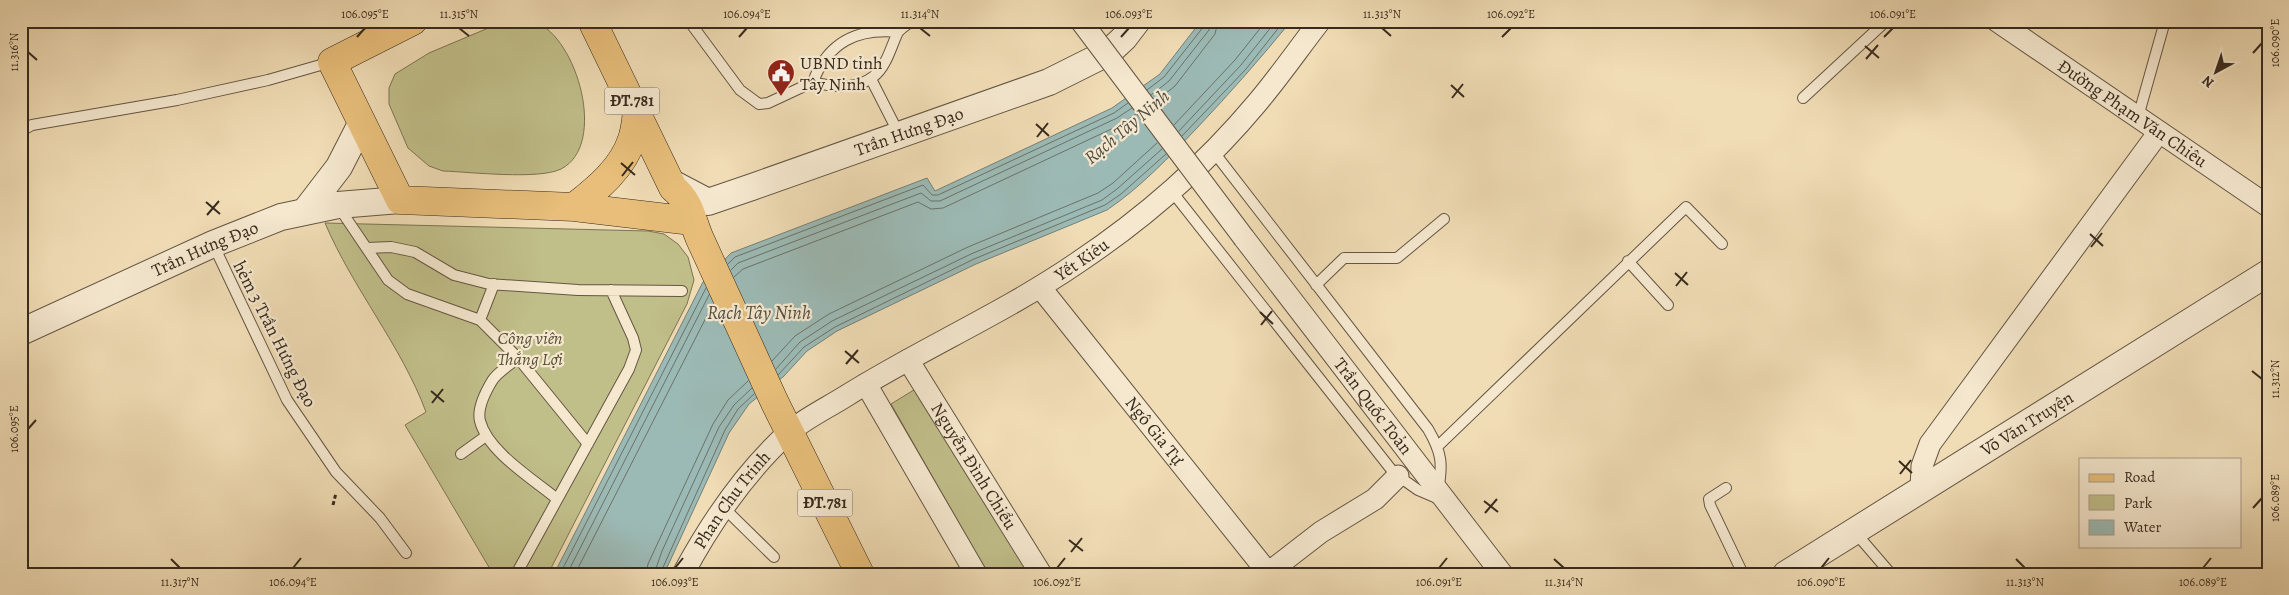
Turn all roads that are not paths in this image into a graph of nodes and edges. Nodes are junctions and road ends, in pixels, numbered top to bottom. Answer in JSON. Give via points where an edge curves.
{"nodes":[{"id":1,"x":413,"y":21,"type":"edge"},
{"id":2,"x":592,"y":21,"type":"edge"},
{"id":3,"x":689,"y":21,"type":"edge"},
{"id":4,"x":912,"y":21,"type":"edge"},
{"id":5,"x":1081,"y":21,"type":"edge"},
{"id":6,"x":1137,"y":21,"type":"edge"},
{"id":7,"x":1320,"y":21,"type":"edge"},
{"id":8,"x":1886,"y":21,"type":"edge"},
{"id":9,"x":1997,"y":21,"type":"edge"},
{"id":10,"x":2165,"y":21,"type":"edge"},
{"id":11,"x":898,"y":32,"type":"junction"},
{"id":12,"x":332,"y":62,"type":"junction"},
{"id":13,"x":871,"y":79,"type":"junction"},
{"id":14,"x":813,"y":82,"type":"junction"},
{"id":15,"x":1803,"y":98,"type":"dead end"},
{"id":16,"x":637,"y":112,"type":"junction"},
{"id":17,"x":2138,"y":117,"type":"junction"},
{"id":18,"x":361,"y":124,"type":"junction"},
{"id":19,"x":21,"y":131,"type":"edge"},
{"id":20,"x":2159,"y":132,"type":"junction"},
{"id":21,"x":900,"y":135,"type":"junction"},
{"id":22,"x":1213,"y":151,"type":"junction"},
{"id":23,"x":1170,"y":190,"type":"junction"},
{"id":24,"x":400,"y":200,"type":"junction"},
{"id":25,"x":338,"y":205,"type":"junction"},
{"id":26,"x":574,"y":206,"type":"junction"},
{"id":27,"x":2268,"y":206,"type":"edge"},
{"id":28,"x":306,"y":210,"type":"junction"},
{"id":29,"x":1444,"y":219,"type":"dead end"},
{"id":30,"x":698,"y":222,"type":"junction"},
{"id":31,"x":213,"y":244,"type":"junction"},
{"id":32,"x":1722,"y":244,"type":"dead end"},
{"id":33,"x":366,"y":248,"type":"junction"},
{"id":34,"x":1628,"y":261,"type":"junction"},
{"id":35,"x":2268,"y":273,"type":"edge"},
{"id":36,"x":494,"y":284,"type":"junction"},
{"id":37,"x":1316,"y":285,"type":"junction"},
{"id":38,"x":1040,"y":287,"type":"junction"},
{"id":39,"x":611,"y":290,"type":"junction"},
{"id":40,"x":682,"y":291,"type":"dead end"},
{"id":41,"x":1668,"y":304,"type":"dead end"},
{"id":42,"x":480,"y":320,"type":"junction"},
{"id":43,"x":21,"y":332,"type":"edge"},
{"id":44,"x":518,"y":358,"type":"junction"},
{"id":45,"x":908,"y":360,"type":"junction"},
{"id":46,"x":866,"y":384,"type":"junction"},
{"id":47,"x":789,"y":432,"type":"junction"},
{"id":48,"x":486,"y":436,"type":"junction"},
{"id":49,"x":588,"y":444,"type":"junction"},
{"id":50,"x":1438,"y":446,"type":"junction"},
{"id":51,"x":461,"y":454,"type":"dead end"},
{"id":52,"x":1398,"y":476,"type":"junction"},
{"id":53,"x":1726,"y":488,"type":"dead end"},
{"id":54,"x":1921,"y":490,"type":"junction"},
{"id":55,"x":1443,"y":497,"type":"junction"},
{"id":56,"x":557,"y":499,"type":"junction"},
{"id":57,"x":723,"y":507,"type":"junction"},
{"id":58,"x":1854,"y":531,"type":"junction"},
{"id":59,"x":406,"y":553,"type":"dead end"},
{"id":60,"x":774,"y":557,"type":"dead end"},
{"id":61,"x":519,"y":569,"type":"dead end"},
{"id":62,"x":683,"y":574,"type":"edge"},
{"id":63,"x":860,"y":574,"type":"edge"},
{"id":64,"x":976,"y":574,"type":"edge"},
{"id":65,"x":1041,"y":574,"type":"edge"},
{"id":66,"x":1269,"y":574,"type":"edge"},
{"id":67,"x":1502,"y":574,"type":"edge"},
{"id":68,"x":1743,"y":574,"type":"edge"},
{"id":69,"x":1786,"y":574,"type":"edge"},
{"id":70,"x":1891,"y":574,"type":"edge"}],
"edges":[{"from":1,"to":12,"type":"main road"},
{"from":2,"to":16,"type":"main road","number":"ĐT.781"},
{"from":3,"to":14,"type":"lane","via":[[740,90],[759,104]]},
{"from":4,"to":11,"type":"lane"},
{"from":5,"to":55,"type":"street","name":"Trần Quốc Toản","bridge":true},
{"from":6,"to":21,"type":"street","name":"Trần Hưng Đạo","via":[[1109,52],[1080,68]]},
{"from":7,"to":22,"type":"street","name":"Yết Kiêu","via":[[1256,104]]},
{"from":8,"to":15,"type":"lane"},
{"from":9,"to":17,"type":"street","name":"Đường Phạm Văn Chiêu"},
{"from":10,"to":17,"type":"lane"},
{"from":11,"to":13,"type":"lane","via":[[884,65]]},
{"from":11,"to":14,"type":"lane","via":[[868,31],[852,37],[827,55]]},
{"from":12,"to":18,"type":"main road"},
{"from":12,"to":19,"type":"lane","via":[[268,80],[177,100],[32,125]]},
{"from":13,"to":14,"type":"lane","via":[[845,87]]},
{"from":13,"to":21,"type":"lane"},
{"from":16,"to":26,"type":"main road","via":[[632,139],[622,160],[594,191]]},
{"from":16,"to":30,"type":"main road","number":"ĐT.781","via":[[672,185],[673,198],[683,216]]},
{"from":17,"to":20,"type":"street","name":"Đường Phạm Văn Chiêu"},
{"from":18,"to":24,"type":"main road"},
{"from":18,"to":28,"type":"street","via":[[339,167]]},
{"from":20,"to":27,"type":"street","name":"Đường Phạm Văn Chiêu"},
{"from":20,"to":54,"type":"street","via":[[1930,444],[1922,466]]},
{"from":21,"to":30,"type":"street","name":"Trần Hưng Đạo"},
{"from":22,"to":23,"type":"street","name":"Yết Kiêu"},
{"from":22,"to":37,"type":"lane"},
{"from":23,"to":38,"type":"street","name":"Yết Kiêu","via":[[1078,263]]},
{"from":23,"to":52,"type":"lane"},
{"from":24,"to":25,"type":"street","name":"Trần Hưng Đạo"},
{"from":24,"to":26,"type":"main road","name":"Trần Hưng Đạo"},
{"from":25,"to":28,"type":"street","name":"Trần Hưng Đạo"},
{"from":25,"to":33,"type":"lane"},
{"from":26,"to":30,"type":"main road","name":"Trần Hưng Đạo"},
{"from":28,"to":31,"type":"street","name":"Trần Hưng Đạo"},
{"from":29,"to":37,"type":"lane","via":[[1397,258],[1344,258]]},
{"from":30,"to":47,"type":"main road","number":"ĐT.781"},
{"from":31,"to":43,"type":"street","name":"Trần Hưng Đạo"},
{"from":31,"to":59,"type":"lane","name":"hẻm 3 Trần Hưng Đạo","via":[[287,400],[336,472],[380,518]]},
{"from":32,"to":34,"type":"lane","via":[[1686,207]]},
{"from":33,"to":36,"type":"lane","via":[[391,247],[415,252],[454,276]]},
{"from":33,"to":42,"type":"lane","via":[[388,280],[407,294]]},
{"from":34,"to":41,"type":"lane"},
{"from":34,"to":50,"type":"lane"},
{"from":35,"to":54,"type":"street","name":"Võ Văn Truyện"},
{"from":36,"to":39,"type":"lane"},
{"from":36,"to":42,"type":"lane"},
{"from":37,"to":50,"type":"lane"},
{"from":38,"to":45,"type":"street","name":"Yết Kiêu"},
{"from":38,"to":66,"type":"street","name":"Ngô Gia Tự"},
{"from":39,"to":40,"type":"lane"},
{"from":39,"to":49,"type":"lane","via":[[636,350]]},
{"from":42,"to":44,"type":"lane"},
{"from":44,"to":48,"type":"lane","via":[[492,379],[480,408],[479,419]]},
{"from":44,"to":49,"type":"lane"},
{"from":45,"to":46,"type":"street","name":"Yết Kiêu"},
{"from":45,"to":65,"type":"street","name":"Nguyễn Đình Chiểu"},
{"from":46,"to":47,"type":"street","name":"Yết Kiêu"},
{"from":46,"to":64,"type":"street"},
{"from":47,"to":57,"type":"street","name":"Phan Chu Trinh"},
{"from":47,"to":63,"type":"main road","number":"ĐT.781"},
{"from":48,"to":51,"type":"lane"},
{"from":48,"to":56,"type":"lane","via":[[495,448]]},
{"from":49,"to":56,"type":"lane"},
{"from":50,"to":55,"type":"lane","via":[[1443,468]]},
{"from":52,"to":55,"type":"lane","via":[[1418,490]]},
{"from":52,"to":66,"type":"street","via":[[1375,499],[1321,532]]},
{"from":53,"to":68,"type":"lane","via":[[1709,499],[1710,505]]},
{"from":54,"to":58,"type":"street","name":"Võ Văn Truyện"},
{"from":55,"to":67,"type":"street","name":"Trần Quốc Toản"},
{"from":56,"to":61,"type":"lane"},
{"from":57,"to":60,"type":"lane"},
{"from":57,"to":62,"type":"street","name":"Phan Chu Trinh"},
{"from":58,"to":69,"type":"street","name":"Võ Văn Truyện"},
{"from":58,"to":70,"type":"lane"}]}
